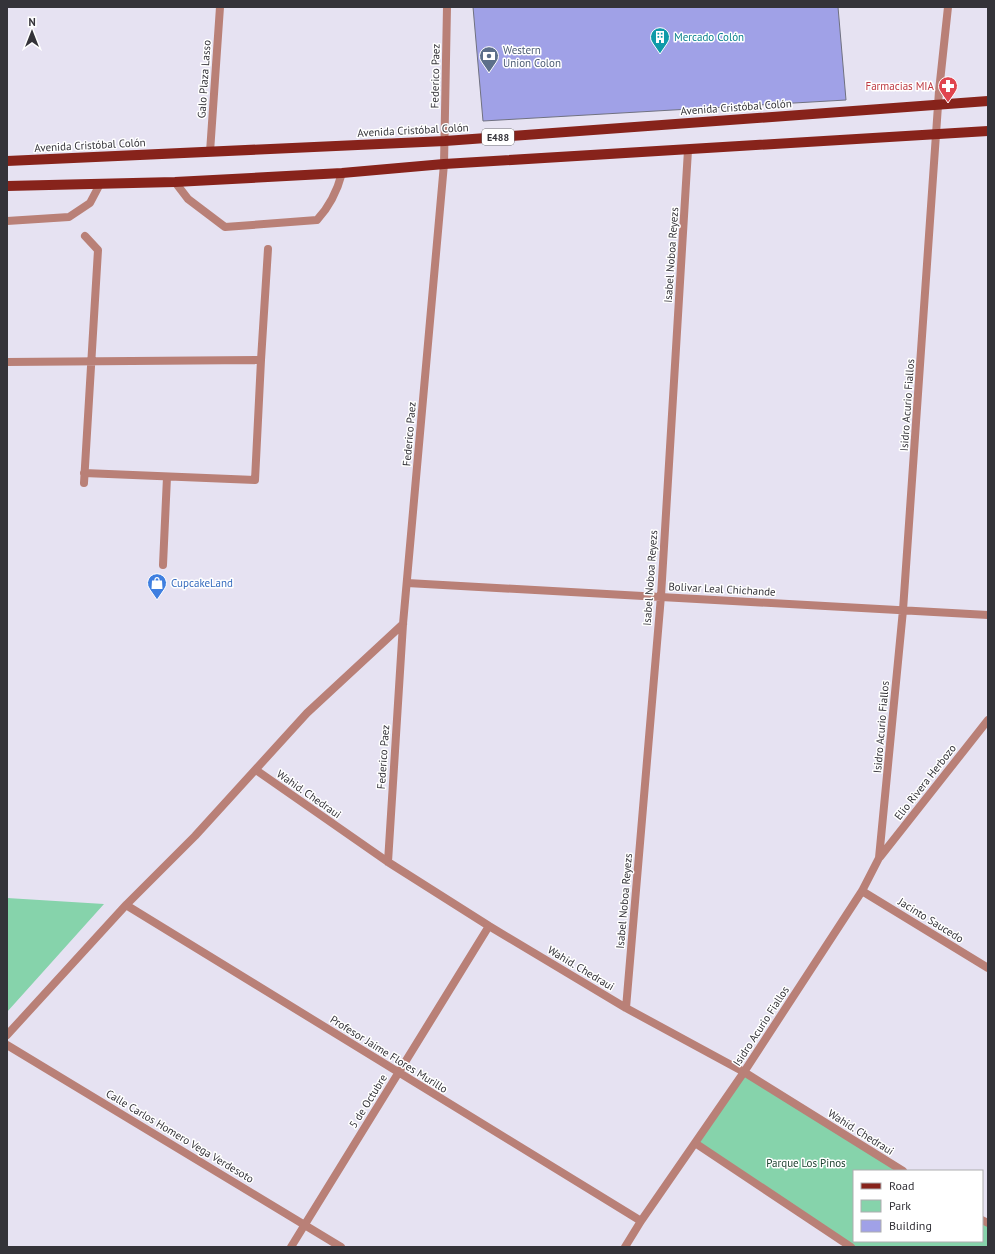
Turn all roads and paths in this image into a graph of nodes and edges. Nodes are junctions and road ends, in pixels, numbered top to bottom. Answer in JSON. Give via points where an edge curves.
{"nodes":[{"id":1,"x":220,"y":7,"type":"edge"},
{"id":2,"x":447,"y":7,"type":"edge"},
{"id":3,"x":948,"y":7,"type":"edge"},
{"id":4,"x":988,"y":101,"type":"edge"},
{"id":5,"x":939,"y":104,"type":"junction"},
{"id":6,"x":988,"y":131,"type":"edge"},
{"id":7,"x":937,"y":135,"type":"junction"},
{"id":8,"x":445,"y":141,"type":"junction"},
{"id":9,"x":688,"y":150,"type":"junction"},
{"id":10,"x":210,"y":152,"type":"junction"},
{"id":11,"x":7,"y":161,"type":"edge"},
{"id":12,"x":444,"y":164,"type":"junction"},
{"id":13,"x":342,"y":173,"type":"junction"},
{"id":14,"x":175,"y":182,"type":"junction"},
{"id":15,"x":100,"y":184,"type":"junction"},
{"id":16,"x":7,"y":186,"type":"edge"},
{"id":17,"x":7,"y":221,"type":"edge"},
{"id":18,"x":85,"y":236,"type":"dead end"},
{"id":19,"x":268,"y":249,"type":"dead end"},
{"id":20,"x":261,"y":360,"type":"junction"},
{"id":21,"x":92,"y":361,"type":"junction"},
{"id":22,"x":7,"y":362,"type":"edge"},
{"id":23,"x":84,"y":473,"type":"junction"},
{"id":24,"x":167,"y":477,"type":"junction"},
{"id":25,"x":84,"y":483,"type":"dead end"},
{"id":26,"x":163,"y":566,"type":"dead end"},
{"id":27,"x":407,"y":582,"type":"junction"},
{"id":28,"x":661,"y":596,"type":"junction"},
{"id":29,"x":903,"y":610,"type":"junction"},
{"id":30,"x":988,"y":615,"type":"edge"},
{"id":31,"x":403,"y":624,"type":"junction"},
{"id":32,"x":988,"y":720,"type":"edge"},
{"id":33,"x":256,"y":770,"type":"junction"},
{"id":34,"x":880,"y":858,"type":"junction"},
{"id":35,"x":388,"y":862,"type":"junction"},
{"id":36,"x":862,"y":890,"type":"junction"},
{"id":37,"x":126,"y":905,"type":"junction"},
{"id":38,"x":489,"y":926,"type":"junction"},
{"id":39,"x":988,"y":968,"type":"edge"},
{"id":40,"x":626,"y":1008,"type":"junction"},
{"id":41,"x":7,"y":1035,"type":"edge"},
{"id":42,"x":7,"y":1045,"type":"edge"},
{"id":43,"x":744,"y":1072,"type":"junction"},
{"id":44,"x":399,"y":1073,"type":"junction"},
{"id":45,"x":695,"y":1143,"type":"junction"},
{"id":46,"x":902,"y":1170,"type":"edge"},
{"id":47,"x":640,"y":1221,"type":"junction"},
{"id":48,"x":305,"y":1224,"type":"junction"},
{"id":49,"x":291,"y":1247,"type":"edge"},
{"id":50,"x":341,"y":1247,"type":"edge"},
{"id":51,"x":625,"y":1247,"type":"edge"},
{"id":52,"x":851,"y":1247,"type":"edge"}],
"edges":[{"from":1,"to":10,"type":"street","name":"Galo Plaza Lasso"},
{"from":2,"to":8,"type":"street","name":"Federico Paez"},
{"from":3,"to":5,"type":"street","name":"Isidro Acurio Fiallos"},
{"from":4,"to":5,"type":"main road","name":"Avenida Cristóbal Colón","number":"E488"},
{"from":5,"to":7,"type":"street","name":"Isidro Acurio Fiallos"},
{"from":5,"to":8,"type":"main road","name":"Avenida Cristóbal Colón","number":"E488"},
{"from":6,"to":7,"type":"main road","number":"E488"},
{"from":7,"to":9,"type":"main road","number":"E488"},
{"from":7,"to":29,"type":"street","name":"Isidro Acurio Fiallos"},
{"from":8,"to":10,"type":"main road","name":"Avenida Cristóbal Colón","number":"E488"},
{"from":8,"to":12,"type":"street","name":"Federico Paez"},
{"from":9,"to":12,"type":"main road","number":"E488"},
{"from":9,"to":28,"type":"street","name":"Isabel Noboa Reyezs"},
{"from":10,"to":11,"type":"main road","name":"Avenida Cristóbal Colón","number":"E488"},
{"from":12,"to":13,"type":"main road","number":"E488"},
{"from":12,"to":27,"type":"street","name":"Federico Paez"},
{"from":13,"to":14,"type":"main road","number":"E488"},
{"from":13,"to":14,"type":"street","via":[[338,191],[327,210],[317,220],[225,227],[188,199]]},
{"from":14,"to":15,"type":"main road","number":"E488"},
{"from":15,"to":16,"type":"main road","number":"E488"},
{"from":15,"to":17,"type":"street","via":[[90,203],[69,217]]},
{"from":18,"to":21,"type":"street","via":[[98,250]]},
{"from":19,"to":20,"type":"street"},
{"from":20,"to":21,"type":"street"},
{"from":20,"to":24,"type":"street","via":[[255,480]]},
{"from":21,"to":22,"type":"street"},
{"from":21,"to":23,"type":"street"},
{"from":23,"to":24,"type":"street"},
{"from":23,"to":25,"type":"street"},
{"from":24,"to":26,"type":"street"},
{"from":27,"to":28,"type":"street","name":"Bolivar Leal Chichande"},
{"from":27,"to":31,"type":"street","name":"Federico Paez"},
{"from":28,"to":29,"type":"street","name":"Bolivar Leal Chichande"},
{"from":28,"to":40,"type":"street","name":"Isabel Noboa Reyezs"},
{"from":29,"to":30,"type":"street","name":"Bolivar Leal Chichande"},
{"from":29,"to":34,"type":"street","name":"Isidro Acurio Fiallos"},
{"from":31,"to":33,"type":"street","via":[[307,713]]},
{"from":31,"to":35,"type":"street","name":"Federico Paez"},
{"from":32,"to":34,"type":"street","name":"Elio Rivera Herbozo"},
{"from":33,"to":35,"type":"street","name":"Wahid. Chedraui"},
{"from":33,"to":37,"type":"street"},
{"from":34,"to":36,"type":"street","name":"Isidro Acurio Fiallos"},
{"from":35,"to":38,"type":"street","name":"Wahid. Chedraui"},
{"from":36,"to":39,"type":"street","name":"Jacinto Saucedo"},
{"from":36,"to":43,"type":"street","name":"Isidro Acurio Fiallos"},
{"from":37,"to":41,"type":"street"},
{"from":37,"to":44,"type":"street","name":"Profesor Jaime Flores Murillo"},
{"from":38,"to":40,"type":"street","name":"Wahid. Chedraui"},
{"from":38,"to":44,"type":"street","name":"5 de Octubre"},
{"from":40,"to":43,"type":"street","name":"Wahid. Chedraui"},
{"from":42,"to":48,"type":"street","name":"Calle Carlos Homero Vega Verdesoto"},
{"from":43,"to":45,"type":"street","name":"Isidro Acurio Fiallos"},
{"from":43,"to":46,"type":"street","name":"Wahid. Chedraui"},
{"from":44,"to":47,"type":"street","name":"Profesor Jaime Flores Murillo"},
{"from":44,"to":48,"type":"street","name":"5 de Octubre"},
{"from":45,"to":47,"type":"street","name":"Isidro Acurio Fiallos"},
{"from":45,"to":52,"type":"street"},
{"from":47,"to":51,"type":"street","name":"Isidro Acurio Fiallos"},
{"from":48,"to":49,"type":"street","name":"5 de Octubre"},
{"from":48,"to":50,"type":"street","name":"Calle Carlos Homero Vega Verdesoto"}]}
